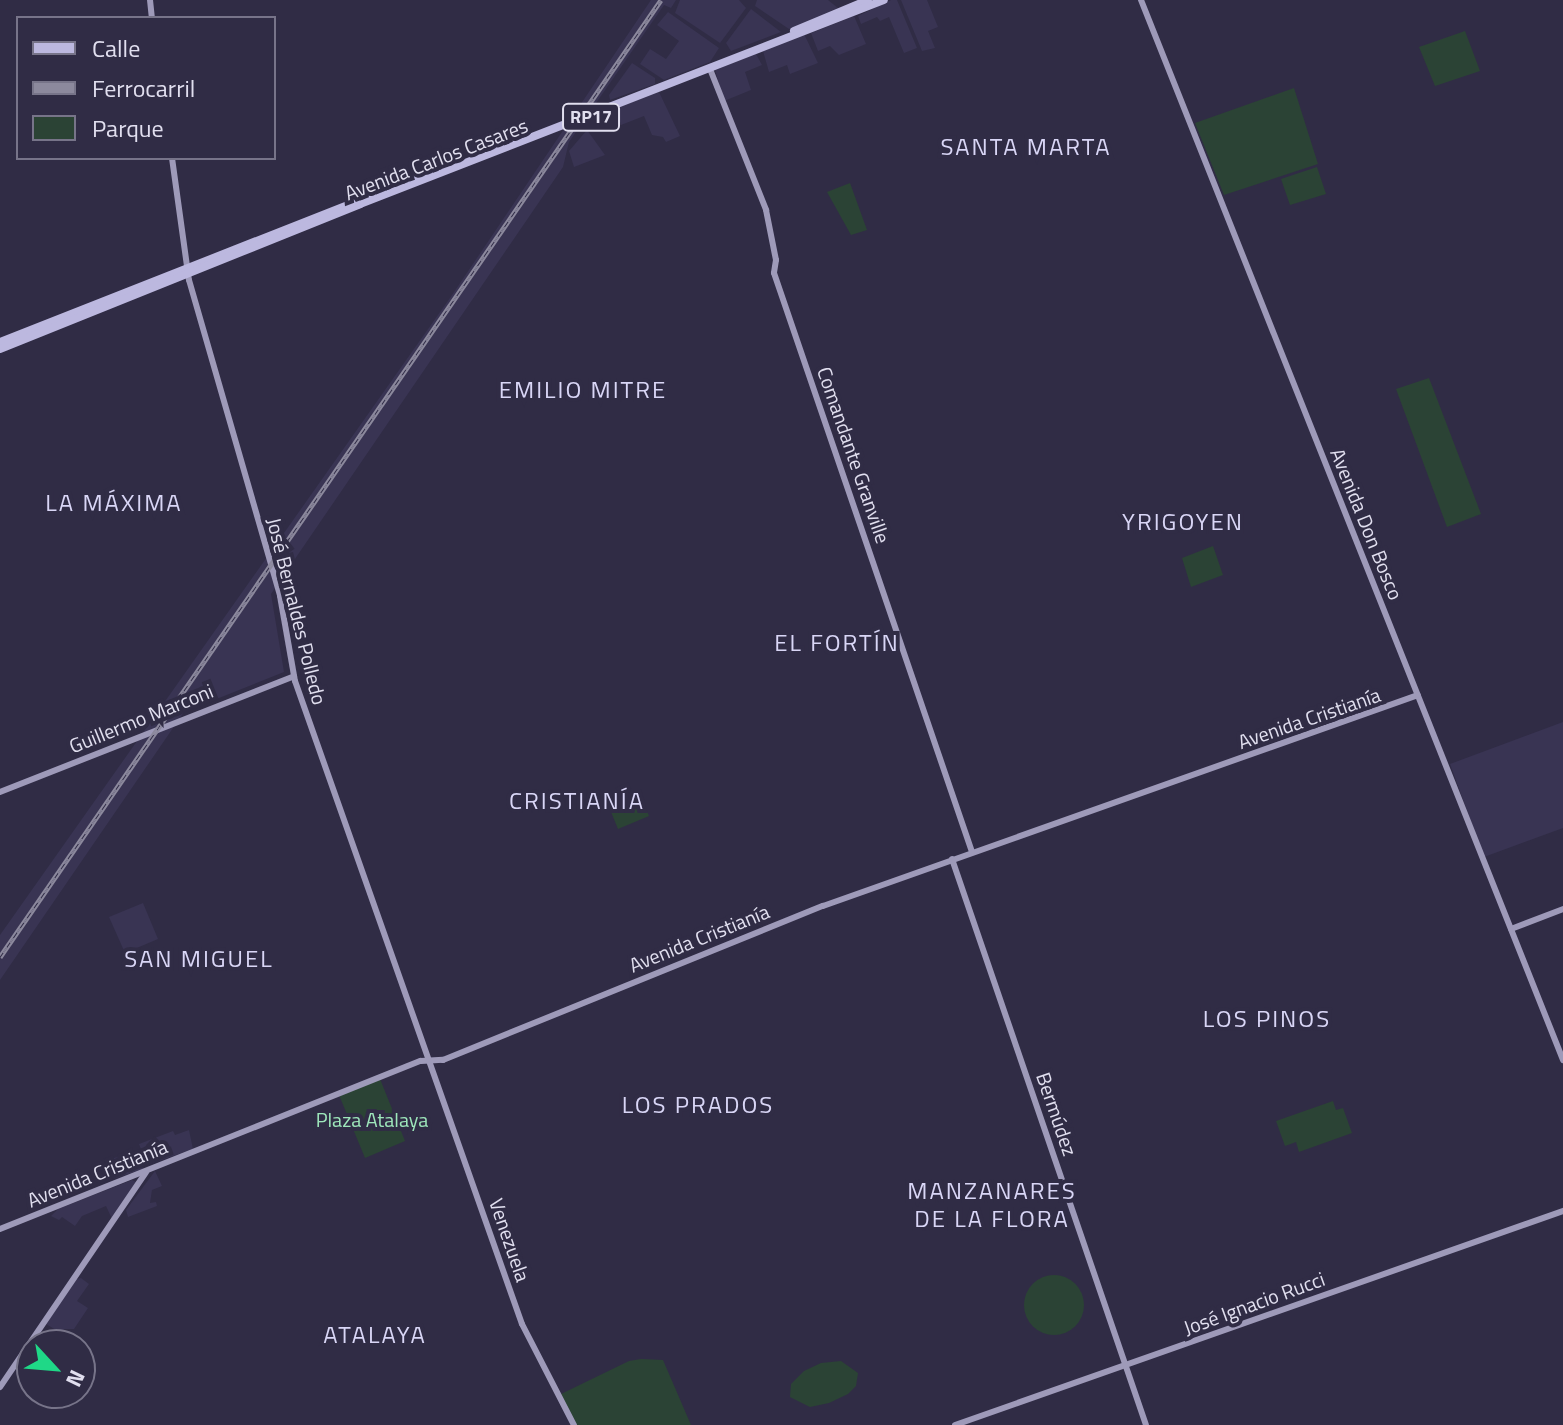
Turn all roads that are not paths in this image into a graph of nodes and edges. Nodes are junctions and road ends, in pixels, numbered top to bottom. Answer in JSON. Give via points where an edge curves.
{"nodes":[{"id":1,"x":868,"y":0,"type":"edge"},
{"id":2,"x":884,"y":0,"type":"edge"},
{"id":3,"x":1141,"y":0,"type":"edge"},
{"id":4,"x":710,"y":69,"type":"junction"},
{"id":5,"x":172,"y":160,"type":"edge"},
{"id":6,"x":187,"y":271,"type":"junction"},
{"id":7,"x":0,"y":342,"type":"edge"},
{"id":8,"x":0,"y":349,"type":"edge"},
{"id":9,"x":294,"y":676,"type":"junction"},
{"id":10,"x":1418,"y":695,"type":"junction"},
{"id":11,"x":0,"y":792,"type":"edge"},
{"id":12,"x":972,"y":852,"type":"junction"},
{"id":13,"x":952,"y":859,"type":"junction"},
{"id":14,"x":1563,"y":909,"type":"edge"},
{"id":15,"x":1511,"y":929,"type":"junction"},
{"id":16,"x":431,"y":1060,"type":"junction"},
{"id":17,"x":1563,"y":1060,"type":"edge"},
{"id":18,"x":147,"y":1171,"type":"junction"},
{"id":19,"x":1563,"y":1211,"type":"edge"},
{"id":20,"x":0,"y":1229,"type":"edge"},
{"id":21,"x":1126,"y":1366,"type":"junction"},
{"id":22,"x":0,"y":1387,"type":"edge"},
{"id":23,"x":574,"y":1425,"type":"edge"},
{"id":24,"x":955,"y":1425,"type":"edge"},
{"id":25,"x":1146,"y":1425,"type":"edge"}],
"edges":[{"from":1,"to":6,"type":"main road","name":"Avenida Carlos Casares","number":"RP17"},
{"from":2,"to":4,"type":"main road","name":"Avenida Carlos Casares","number":"RP17"},
{"from":3,"to":10,"type":"street","name":"Avenida Don Bosco"},
{"from":4,"to":6,"type":"main road","name":"Avenida Carlos Casares","number":"RP17"},
{"from":4,"to":12,"type":"street","name":"Comandante Granville","via":[[766,210],[774,273]]},
{"from":5,"to":6,"type":"street","name":"José Bernaldes Polledo"},
{"from":6,"to":7,"type":"main road","name":"Avenida Carlos Casares","number":"RP17"},
{"from":6,"to":8,"type":"main road","name":"Avenida Carlos Casares","number":"RP17"},
{"from":6,"to":9,"type":"street","name":"José Bernaldes Polledo","via":[[280,596]]},
{"from":9,"to":11,"type":"street","name":"Guillermo Marconi"},
{"from":9,"to":16,"type":"street","name":"José Bernaldes Polledo"},
{"from":10,"to":12,"type":"street","name":"Avenida Cristianía"},
{"from":10,"to":15,"type":"street","name":"Avenida Don Bosco"},
{"from":12,"to":13,"type":"street","name":"Avenida Cristianía"},
{"from":13,"to":16,"type":"street","name":"Avenida Cristianía","via":[[784,921],[443,1060]]},
{"from":13,"to":21,"type":"street","name":"Bermúdez"},
{"from":14,"to":15,"type":"street"},
{"from":15,"to":17,"type":"street","name":"Avenida Don Bosco"},
{"from":16,"to":18,"type":"street","name":"Avenida Cristianía"},
{"from":16,"to":23,"type":"street","name":"Venezuela","via":[[522,1324]]},
{"from":18,"to":20,"type":"street","name":"Avenida Cristianía"},
{"from":18,"to":22,"type":"street"},
{"from":19,"to":21,"type":"street","name":"José Ignacio Rucci"},
{"from":21,"to":24,"type":"street","name":"José Ignacio Rucci"},
{"from":21,"to":25,"type":"street","name":"Bermúdez"}]}
